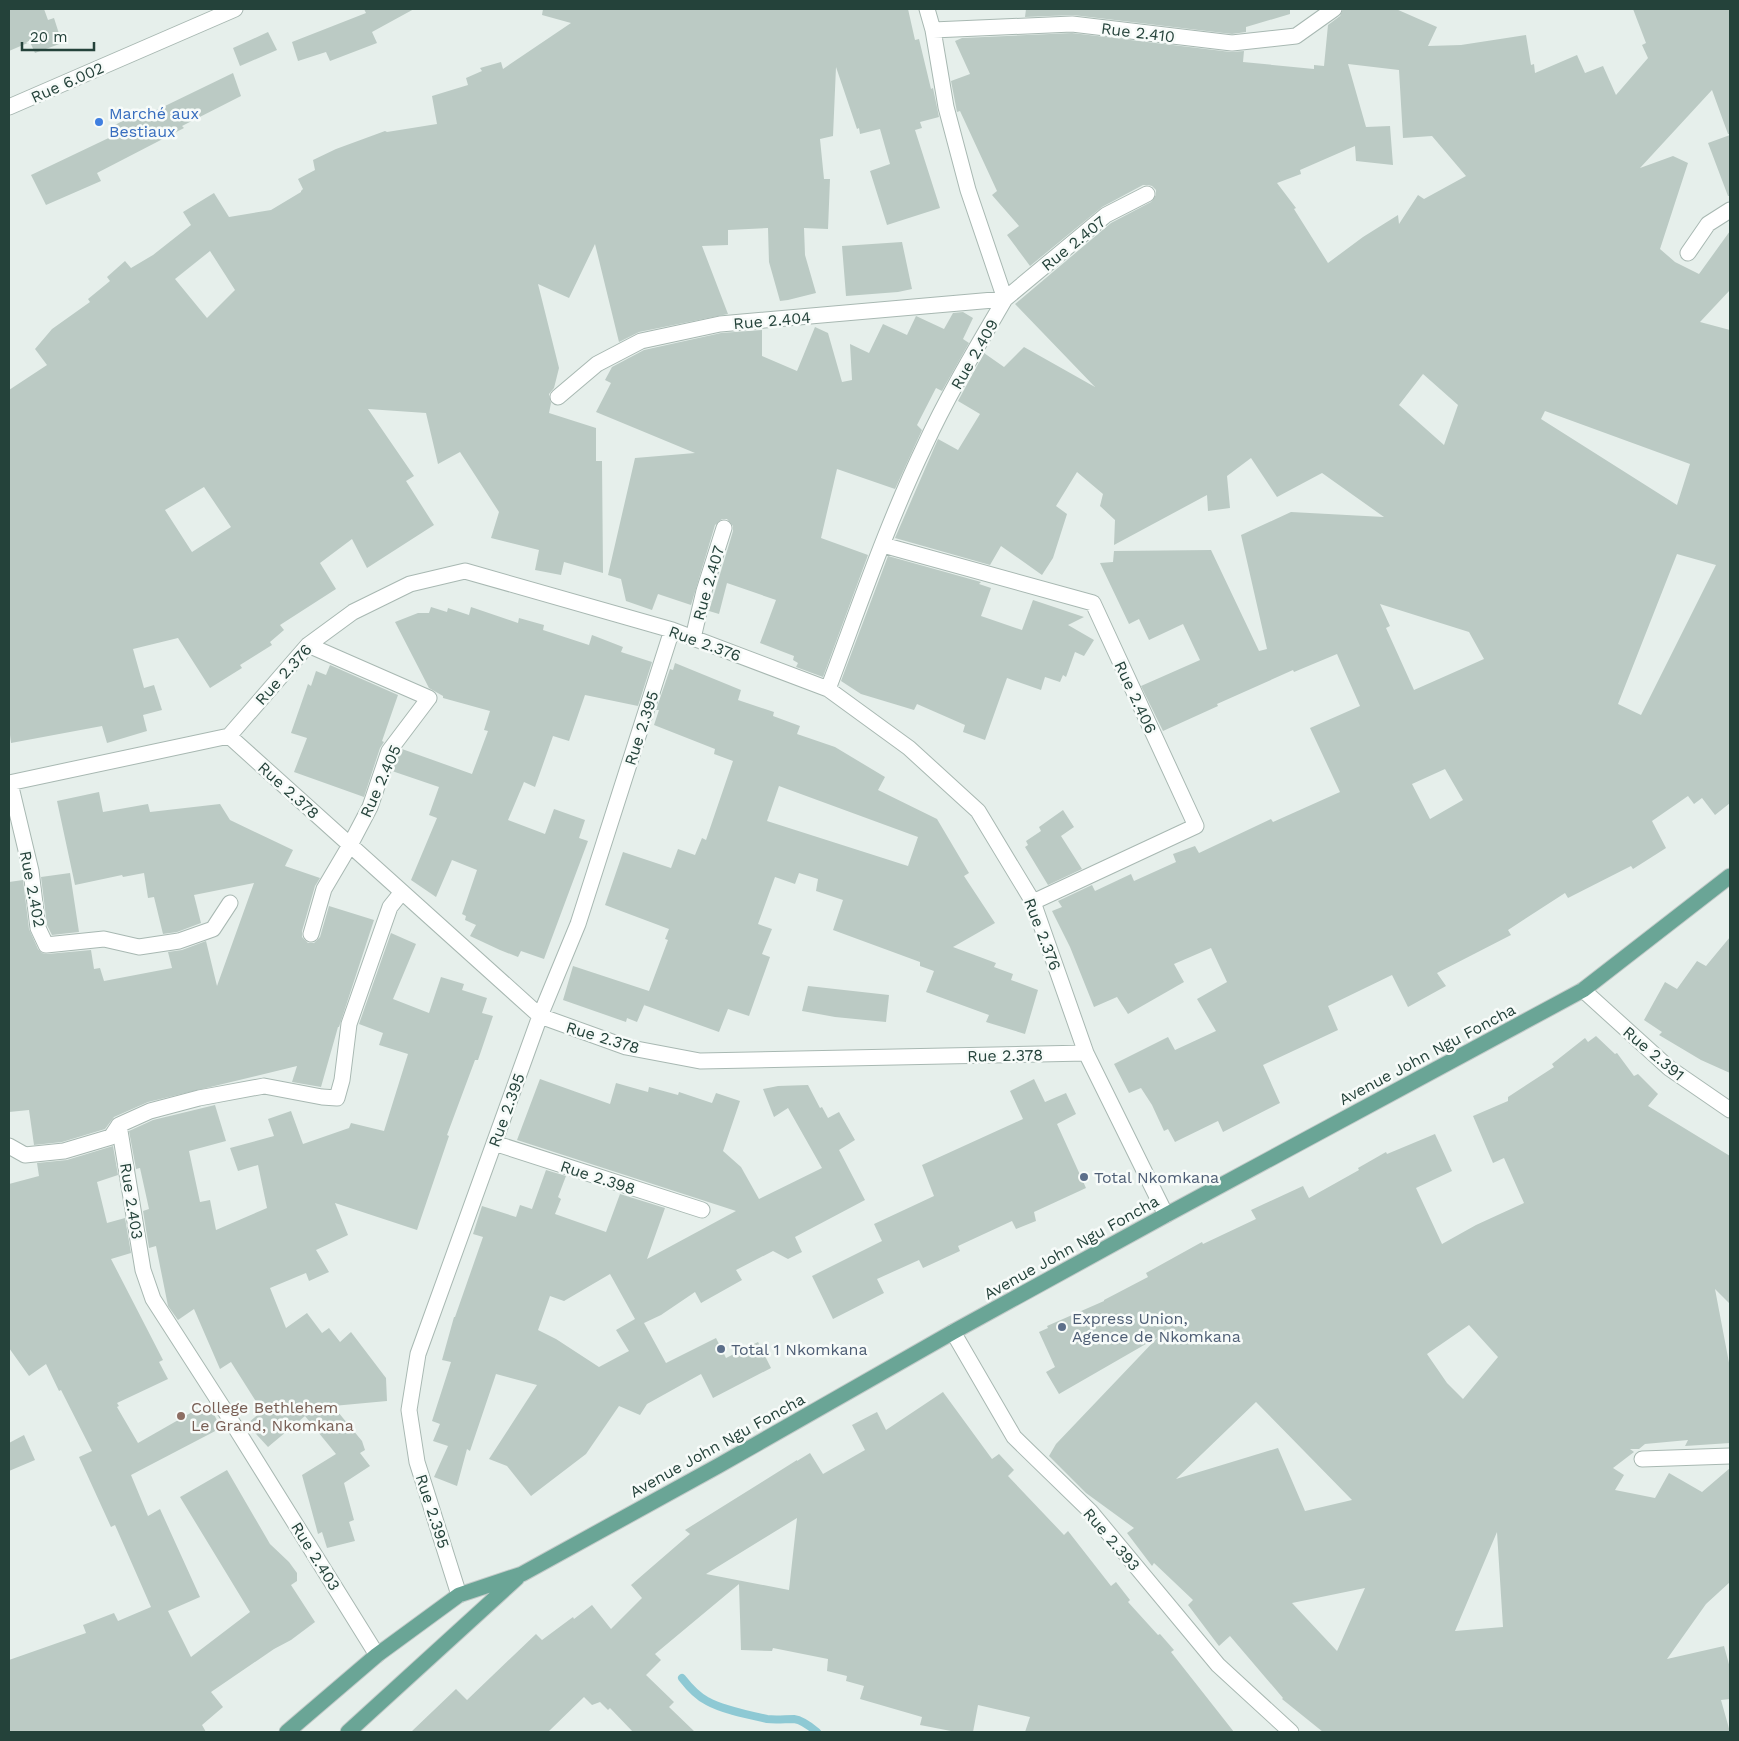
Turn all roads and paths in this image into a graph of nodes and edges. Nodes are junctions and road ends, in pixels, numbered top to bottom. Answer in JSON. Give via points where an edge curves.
{"nodes":[{"id":1,"x":235,"y":9,"type":"edge"},
{"id":2,"x":927,"y":9,"type":"edge"},
{"id":3,"x":1334,"y":9,"type":"edge"},
{"id":4,"x":933,"y":30,"type":"junction"},
{"id":5,"x":9,"y":107,"type":"edge"},
{"id":6,"x":1147,"y":194,"type":"dead end"},
{"id":7,"x":1730,"y":210,"type":"edge"},
{"id":8,"x":1688,"y":253,"type":"dead end"},
{"id":9,"x":1005,"y":300,"type":"junction"},
{"id":10,"x":558,"y":397,"type":"dead end"},
{"id":11,"x":724,"y":528,"type":"dead end"},
{"id":12,"x":883,"y":545,"type":"junction"},
{"id":13,"x":672,"y":630,"type":"junction"},
{"id":14,"x":693,"y":638,"type":"junction"},
{"id":15,"x":308,"y":645,"type":"junction"},
{"id":16,"x":828,"y":689,"type":"junction"},
{"id":17,"x":228,"y":736,"type":"junction"},
{"id":18,"x":9,"y":783,"type":"edge"},
{"id":19,"x":350,"y":845,"type":"junction"},
{"id":20,"x":1730,"y":876,"type":"edge"},
{"id":21,"x":402,"y":892,"type":"junction"},
{"id":22,"x":1033,"y":902,"type":"junction"},
{"id":23,"x":230,"y":903,"type":"dead end"},
{"id":24,"x":311,"y":934,"type":"dead end"},
{"id":25,"x":1583,"y":990,"type":"junction"},
{"id":26,"x":540,"y":1016,"type":"junction"},
{"id":27,"x":1086,"y":1053,"type":"junction"},
{"id":28,"x":1730,"y":1110,"type":"edge"},
{"id":29,"x":119,"y":1125,"type":"junction"},
{"id":30,"x":494,"y":1143,"type":"junction"},
{"id":31,"x":9,"y":1146,"type":"edge"},
{"id":32,"x":702,"y":1210,"type":"dead end"},
{"id":33,"x":1166,"y":1215,"type":"junction"},
{"id":34,"x":953,"y":1332,"type":"junction"},
{"id":35,"x":1730,"y":1456,"type":"edge"},
{"id":36,"x":1642,"y":1458,"type":"dead end"},
{"id":37,"x":522,"y":1574,"type":"junction"},
{"id":38,"x":460,"y":1595,"type":"junction"},
{"id":39,"x":377,"y":1655,"type":"junction"},
{"id":40,"x":286,"y":1732,"type":"edge"},
{"id":41,"x":348,"y":1732,"type":"edge"},
{"id":42,"x":1292,"y":1732,"type":"edge"}],
"edges":[{"from":1,"to":5,"type":"street","name":"Rue 6.002"},
{"from":2,"to":4,"type":"street","name":"Rue 2.409"},
{"from":3,"to":4,"type":"street","name":"Rue 2.410","via":[[1296,36],[1232,43],[1072,24]]},
{"from":4,"to":9,"type":"street","name":"Rue 2.409","via":[[946,107],[966,181]]},
{"from":6,"to":9,"type":"street","name":"Rue 2.407","via":[[1106,215]]},
{"from":7,"to":8,"type":"street","via":[[1708,224]]},
{"from":9,"to":10,"type":"street","name":"Rue 2.404","via":[[720,324],[641,341],[597,364]]},
{"from":9,"to":12,"type":"street","name":"Rue 2.409","via":[[924,446]]},
{"from":11,"to":14,"type":"street","name":"Rue 2.407"},
{"from":12,"to":16,"type":"street","name":"Rue 2.409"},
{"from":12,"to":22,"type":"street","name":"Rue 2.406","via":[[1093,603],[1196,826]]},
{"from":13,"to":14,"type":"street","name":"Rue 2.376"},
{"from":13,"to":15,"type":"street","name":"Rue 2.376","via":[[465,571],[410,584],[353,612]]},
{"from":13,"to":26,"type":"street","name":"Rue 2.395","via":[[578,924]]},
{"from":14,"to":16,"type":"street","name":"Rue 2.376"},
{"from":15,"to":17,"type":"street","name":"Rue 2.376"},
{"from":15,"to":19,"type":"street","name":"Rue 2.405","via":[[428,698],[389,751],[370,807]]},
{"from":16,"to":22,"type":"street","name":"Rue 2.376","via":[[910,748],[978,811]]},
{"from":17,"to":18,"type":"street"},
{"from":17,"to":19,"type":"street","name":"Rue 2.378"},
{"from":18,"to":23,"type":"street","name":"Rue 2.402","via":[[31,871],[38,928],[46,945],[104,939],[139,946],[179,942],[212,929]]},
{"from":19,"to":21,"type":"street","name":"Rue 2.378"},
{"from":19,"to":24,"type":"street","name":"Rue 2.405","via":[[324,889]]},
{"from":20,"to":25,"type":"main road","name":"Avenue John Ngu Foncha"},
{"from":21,"to":26,"type":"street","name":"Rue 2.378"},
{"from":21,"to":29,"type":"street","via":[[390,907],[349,1024],[337,1098],[264,1086],[150,1111]]},
{"from":22,"to":27,"type":"street","name":"Rue 2.376"},
{"from":25,"to":28,"type":"street","name":"Rue 2.391","via":[[1669,1068]]},
{"from":25,"to":33,"type":"main road","name":"Avenue John Ngu Foncha"},
{"from":26,"to":27,"type":"street","name":"Rue 2.378","via":[[626,1047],[700,1061]]},
{"from":26,"to":30,"type":"street","name":"Rue 2.395"},
{"from":27,"to":33,"type":"street","name":"Rue 2.376"},
{"from":29,"to":31,"type":"street","via":[[111,1137],[64,1151],[25,1155]]},
{"from":29,"to":39,"type":"street","name":"Rue 2.403","via":[[143,1270],[153,1299]]},
{"from":30,"to":32,"type":"street","name":"Rue 2.398"},
{"from":30,"to":38,"type":"street","name":"Rue 2.395","via":[[418,1354],[409,1410],[417,1462]]},
{"from":33,"to":34,"type":"main road","name":"Avenue John Ngu Foncha"},
{"from":34,"to":37,"type":"main road","name":"Avenue John Ngu Foncha"},
{"from":34,"to":42,"type":"street","name":"Rue 2.393","via":[[1014,1437],[1090,1511],[1218,1665]]},
{"from":35,"to":36,"type":"street"},
{"from":37,"to":38,"type":"main road","name":"Avenue John Ngu Foncha"},
{"from":37,"to":41,"type":"main road","name":"Avenue John Ngu Foncha"},
{"from":38,"to":39,"type":"main road","name":"Avenue John Ngu Foncha"},
{"from":39,"to":40,"type":"main road","name":"Avenue John Ngu Foncha"}]}
